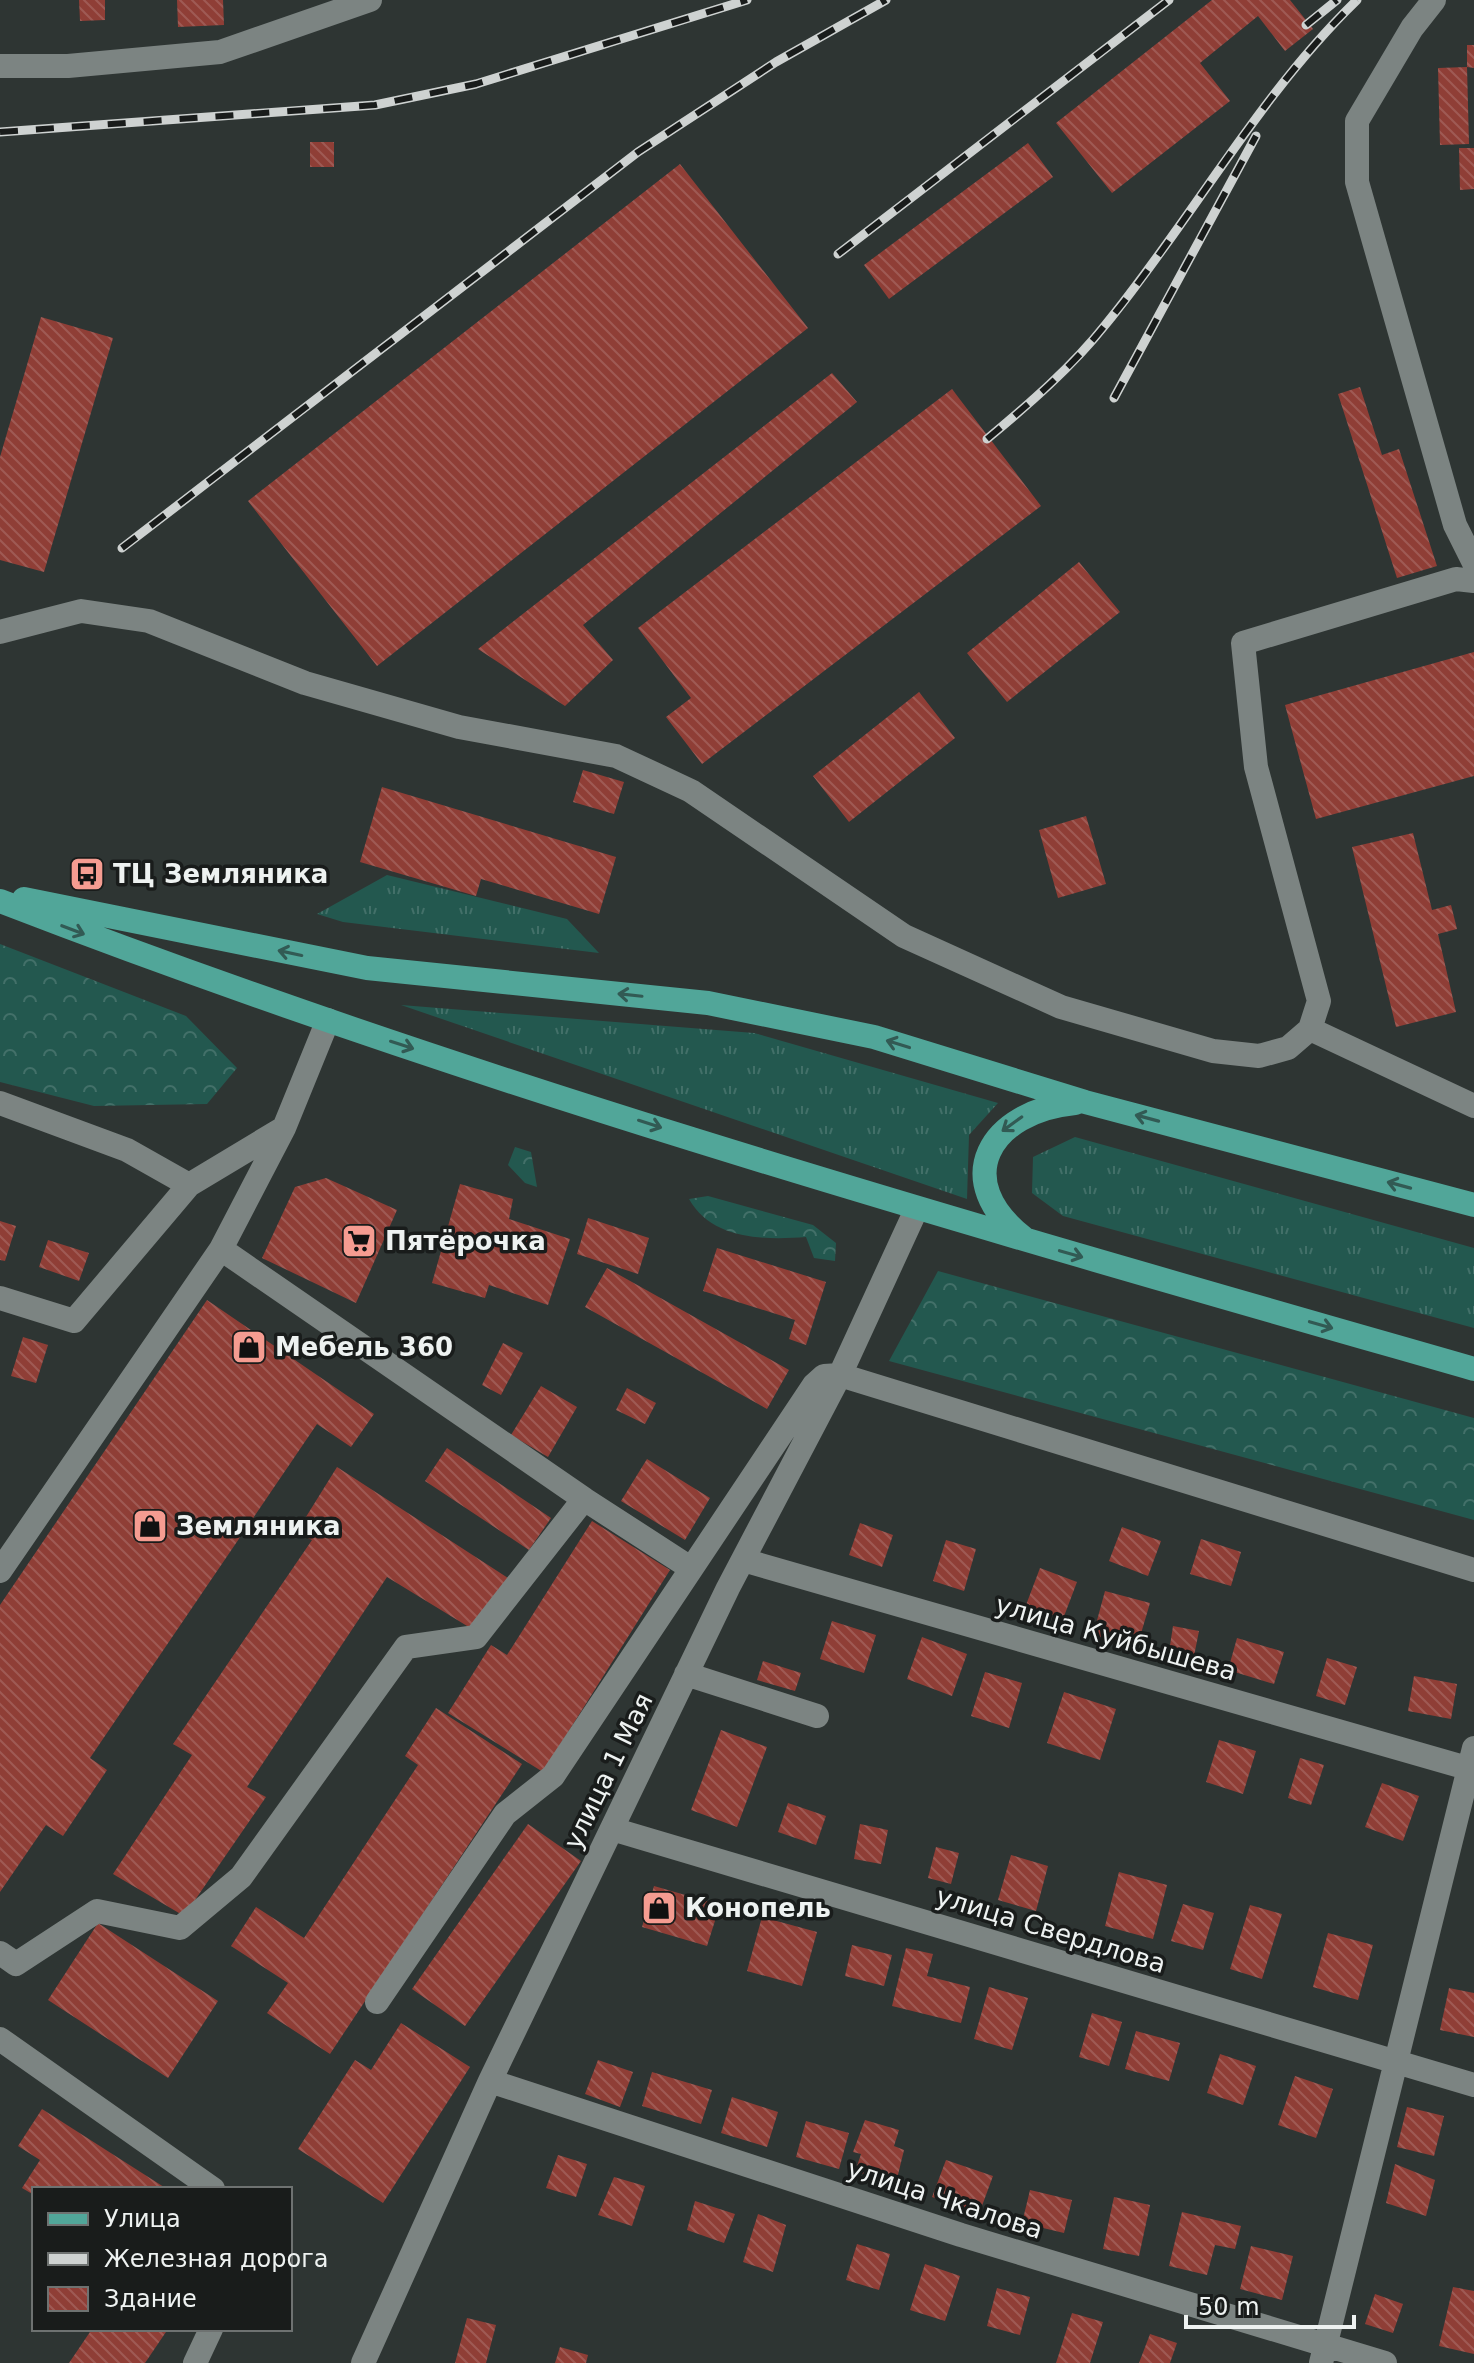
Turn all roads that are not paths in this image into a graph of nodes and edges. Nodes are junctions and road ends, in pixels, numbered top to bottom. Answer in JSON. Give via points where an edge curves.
{"nodes":[{"id":1,"x":370,"y":0,"type":"edge"},
{"id":2,"x":1434,"y":0,"type":"edge"},
{"id":3,"x":0,"y":66,"type":"edge"},
{"id":4,"x":1474,"y":563,"type":"edge"},
{"id":5,"x":1474,"y":581,"type":"edge"},
{"id":6,"x":0,"y":632,"type":"edge"},
{"id":7,"x":0,"y":895,"type":"edge"},
{"id":8,"x":0,"y":901,"type":"edge"},
{"id":9,"x":328,"y":1020,"type":"junction"},
{"id":10,"x":1310,"y":1029,"type":"junction"},
{"id":11,"x":1085,"y":1102,"type":"junction"},
{"id":12,"x":0,"y":1103,"type":"edge"},
{"id":13,"x":1474,"y":1106,"type":"edge"},
{"id":14,"x":284,"y":1128,"type":"junction"},
{"id":15,"x":189,"y":1185,"type":"junction"},
{"id":16,"x":1474,"y":1205,"type":"edge"},
{"id":17,"x":916,"y":1210,"type":"junction"},
{"id":18,"x":1028,"y":1241,"type":"junction"},
{"id":19,"x":221,"y":1249,"type":"junction"},
{"id":20,"x":0,"y":1298,"type":"edge"},
{"id":21,"x":1474,"y":1369,"type":"edge"},
{"id":22,"x":840,"y":1375,"type":"junction"},
{"id":23,"x":584,"y":1499,"type":"junction"},
{"id":24,"x":743,"y":1560,"type":"junction"},
{"id":25,"x":689,"y":1567,"type":"junction"},
{"id":26,"x":1474,"y":1570,"type":"edge"},
{"id":27,"x":0,"y":1571,"type":"edge"},
{"id":28,"x":686,"y":1674,"type":"junction"},
{"id":29,"x":817,"y":1716,"type":"dead end"},
{"id":30,"x":1472,"y":1762,"type":"edge"},
{"id":31,"x":612,"y":1829,"type":"junction"},
{"id":32,"x":0,"y":1953,"type":"edge"},
{"id":33,"x":377,"y":2002,"type":"dead end"},
{"id":34,"x":0,"y":2039,"type":"edge"},
{"id":35,"x":1397,"y":2062,"type":"junction"},
{"id":36,"x":490,"y":2081,"type":"junction"},
{"id":37,"x":1474,"y":2085,"type":"edge"},
{"id":38,"x":210,"y":2187,"type":"edge"},
{"id":39,"x":210,"y":2331,"type":"edge"},
{"id":40,"x":1323,"y":2354,"type":"edge"},
{"id":41,"x":195,"y":2363,"type":"edge"},
{"id":42,"x":363,"y":2363,"type":"edge"},
{"id":43,"x":1385,"y":2363,"type":"edge"}],
"edges":[{"from":1,"to":3,"type":"street","via":[[220,52],[68,66]]},
{"from":2,"to":4,"type":"street","via":[[1357,121],[1357,182],[1455,525]]},
{"from":5,"to":10,"type":"street","via":[[1456,579],[1243,643],[1256,767],[1319,1001]]},
{"from":6,"to":10,"type":"street","via":[[81,611],[149,621],[305,683],[443,723],[616,756],[691,791],[904,936],[1061,1007],[1213,1051],[1259,1056],[1288,1048]]},
{"from":11,"to":7,"type":"main road","one_way":true,"via":[[874,1037],[708,1003],[367,968]]},
{"from":8,"to":9,"type":"main road","one_way":true,"via":[[191,975]]},
{"from":9,"to":14,"type":"street"},
{"from":9,"to":17,"type":"main road","one_way":true},
{"from":10,"to":13,"type":"street"},
{"from":16,"to":11,"type":"main road","one_way":true},
{"from":11,"to":18,"type":"main road","one_way":true,"via":[[1050,1105],[1021,1116],[998,1134],[987,1157],[985,1184],[994,1206],[1006,1225]]},
{"from":12,"to":15,"type":"street","via":[[127,1150]]},
{"from":14,"to":15,"type":"street"},
{"from":14,"to":19,"type":"street"},
{"from":15,"to":20,"type":"street","via":[[74,1321]]},
{"from":17,"to":18,"type":"main road"},
{"from":17,"to":22,"type":"street","name":"улица 1 Мая"},
{"from":18,"to":21,"type":"main road","one_way":true},
{"from":19,"to":23,"type":"street"},
{"from":19,"to":27,"type":"street"},
{"from":22,"to":24,"type":"street","name":"улица 1 Мая"},
{"from":22,"to":25,"type":"street","via":[[824,1376],[814,1385]]},
{"from":22,"to":26,"type":"street"},
{"from":23,"to":25,"type":"street"},
{"from":23,"to":32,"type":"street","via":[[476,1637],[406,1647],[241,1877],[180,1928],[97,1911],[16,1964]]},
{"from":24,"to":28,"type":"street","name":"улица 1 Мая"},
{"from":24,"to":30,"type":"street","name":"улица Куйбышева"},
{"from":25,"to":33,"type":"street","via":[[553,1776],[505,1814]]},
{"from":28,"to":29,"type":"street"},
{"from":28,"to":31,"type":"street","name":"улица 1 Мая"},
{"from":30,"to":35,"type":"street"},
{"from":31,"to":35,"type":"street","name":"улица Свердлова"},
{"from":31,"to":36,"type":"street","name":"улица 1 Мая"},
{"from":34,"to":38,"type":"street"},
{"from":35,"to":37,"type":"street","name":"улица Свердлова"},
{"from":35,"to":40,"type":"street"},
{"from":36,"to":40,"type":"street","name":"улица Чкалова"},
{"from":36,"to":42,"type":"street","name":"улица 1 Мая"},
{"from":39,"to":41,"type":"street"},
{"from":40,"to":43,"type":"street","name":"улица Чкалова"}]}
